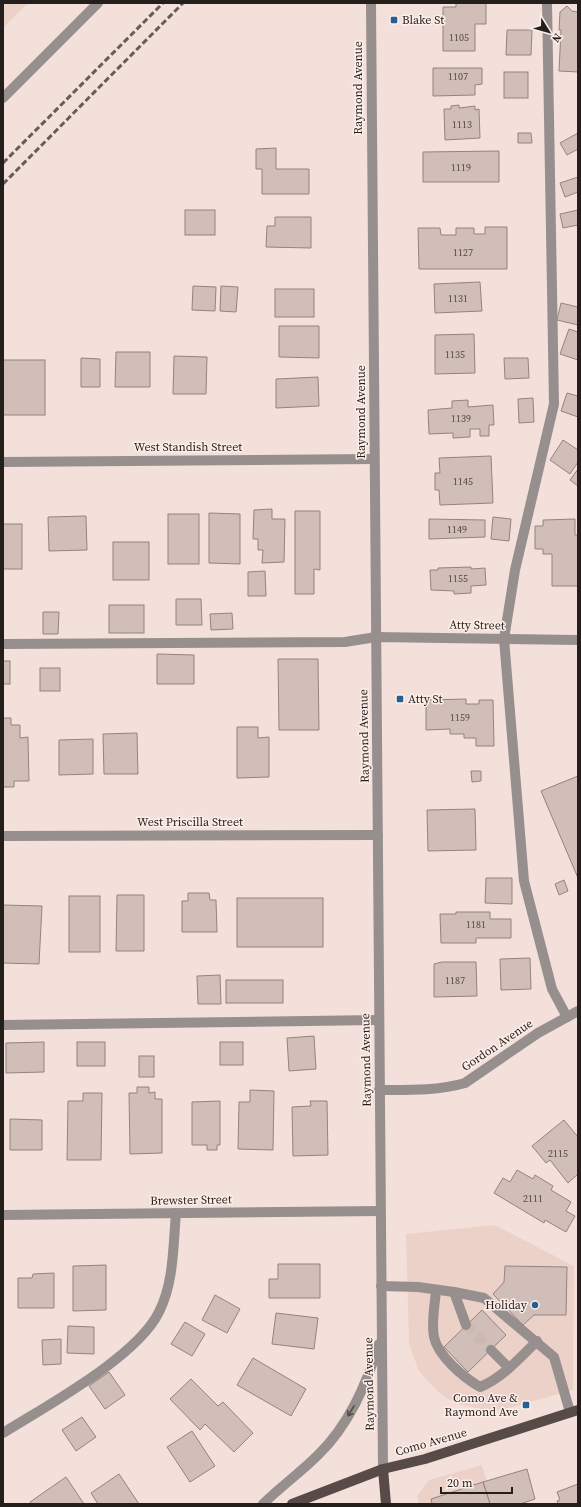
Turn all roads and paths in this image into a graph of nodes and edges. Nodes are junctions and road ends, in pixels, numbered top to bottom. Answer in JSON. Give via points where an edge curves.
{"nodes":[{"id":1,"x":98,"y":3,"type":"edge"},
{"id":2,"x":371,"y":3,"type":"edge"},
{"id":3,"x":547,"y":3,"type":"edge"},
{"id":4,"x":3,"y":98,"type":"edge"},
{"id":5,"x":374,"y":459,"type":"junction"},
{"id":6,"x":3,"y":462,"type":"edge"},
{"id":7,"x":376,"y":637,"type":"junction"},
{"id":8,"x":504,"y":639,"type":"junction"},
{"id":9,"x":578,"y":640,"type":"edge"},
{"id":10,"x":3,"y":644,"type":"edge"},
{"id":11,"x":378,"y":835,"type":"junction"},
{"id":12,"x":3,"y":836,"type":"edge"},
{"id":13,"x":578,"y":1011,"type":"edge"},
{"id":14,"x":566,"y":1017,"type":"junction"},
{"id":15,"x":378,"y":1020,"type":"junction"},
{"id":16,"x":3,"y":1025,"type":"edge"},
{"id":17,"x":379,"y":1090,"type":"junction"},
{"id":18,"x":380,"y":1211,"type":"junction"},
{"id":19,"x":176,"y":1213,"type":"junction"},
{"id":20,"x":3,"y":1215,"type":"edge"},
{"id":21,"x":381,"y":1286,"type":"junction"},
{"id":22,"x":436,"y":1290,"type":"junction"},
{"id":23,"x":454,"y":1292,"type":"junction"},
{"id":24,"x":466,"y":1325,"type":"tunnel mouth"},
{"id":25,"x":381,"y":1336,"type":"junction"},
{"id":26,"x":537,"y":1341,"type":"junction"},
{"id":27,"x":491,"y":1350,"type":"tunnel mouth"},
{"id":28,"x":509,"y":1368,"type":"junction"},
{"id":29,"x":574,"y":1411,"type":"edge"},
{"id":30,"x":3,"y":1433,"type":"edge"},
{"id":31,"x":383,"y":1469,"type":"junction"},
{"id":32,"x":263,"y":1504,"type":"edge"},
{"id":33,"x":292,"y":1504,"type":"edge"},
{"id":34,"x":386,"y":1504,"type":"edge"}],
"edges":[{"from":1,"to":4,"type":"street"},
{"from":2,"to":5,"type":"street","name":"Raymond Avenue"},
{"from":3,"to":8,"type":"street","via":[[554,404],[515,570]]},
{"from":5,"to":6,"type":"street","name":"West Standish Street"},
{"from":5,"to":7,"type":"street","name":"Raymond Avenue"},
{"from":7,"to":8,"type":"street","name":"Atty Street"},
{"from":7,"to":10,"type":"street","name":"Atty Street","via":[[345,642]]},
{"from":7,"to":11,"type":"street","name":"Raymond Avenue"},
{"from":8,"to":9,"type":"street","name":"Atty Street"},
{"from":8,"to":14,"type":"street","via":[[524,881],[552,989]]},
{"from":11,"to":12,"type":"street","name":"West Priscilla Street"},
{"from":11,"to":15,"type":"street","name":"Raymond Avenue"},
{"from":13,"to":14,"type":"street","name":"Gordon Avenue"},
{"from":14,"to":17,"type":"street","name":"Gordon Avenue","via":[[538,1032],[465,1083],[455,1086]]},
{"from":15,"to":16,"type":"street"},
{"from":15,"to":17,"type":"street","name":"Raymond Avenue"},
{"from":17,"to":18,"type":"street","name":"Raymond Avenue"},
{"from":18,"to":19,"type":"street","name":"Brewster Street"},
{"from":18,"to":21,"type":"street","name":"Raymond Avenue"},
{"from":19,"to":20,"type":"street","name":"Brewster Street"},
{"from":19,"to":30,"type":"street","via":[[171,1276],[159,1313],[140,1338],[100,1371]]},
{"from":21,"to":22,"type":"street"},
{"from":21,"to":25,"type":"street","name":"Raymond Avenue"},
{"from":22,"to":23,"type":"street"},
{"from":22,"to":28,"type":"street","via":[[434,1335],[437,1348],[466,1378],[480,1387]]},
{"from":23,"to":24,"type":"street"},
{"from":23,"to":26,"type":"street","via":[[484,1298]]},
{"from":25,"to":31,"type":"street","name":"Raymond Avenue"},
{"from":25,"to":32,"type":"street","one_way":true,"via":[[361,1394],[341,1428],[318,1455]]},
{"from":26,"to":28,"type":"street"},
{"from":26,"to":29,"type":"street","via":[[554,1357]]},
{"from":27,"to":28,"type":"street"},
{"from":29,"to":31,"type":"main road","name":"Como Avenue","via":[[425,1459]]},
{"from":31,"to":33,"type":"main road","name":"Como Avenue"},
{"from":31,"to":34,"type":"main road"}]}
